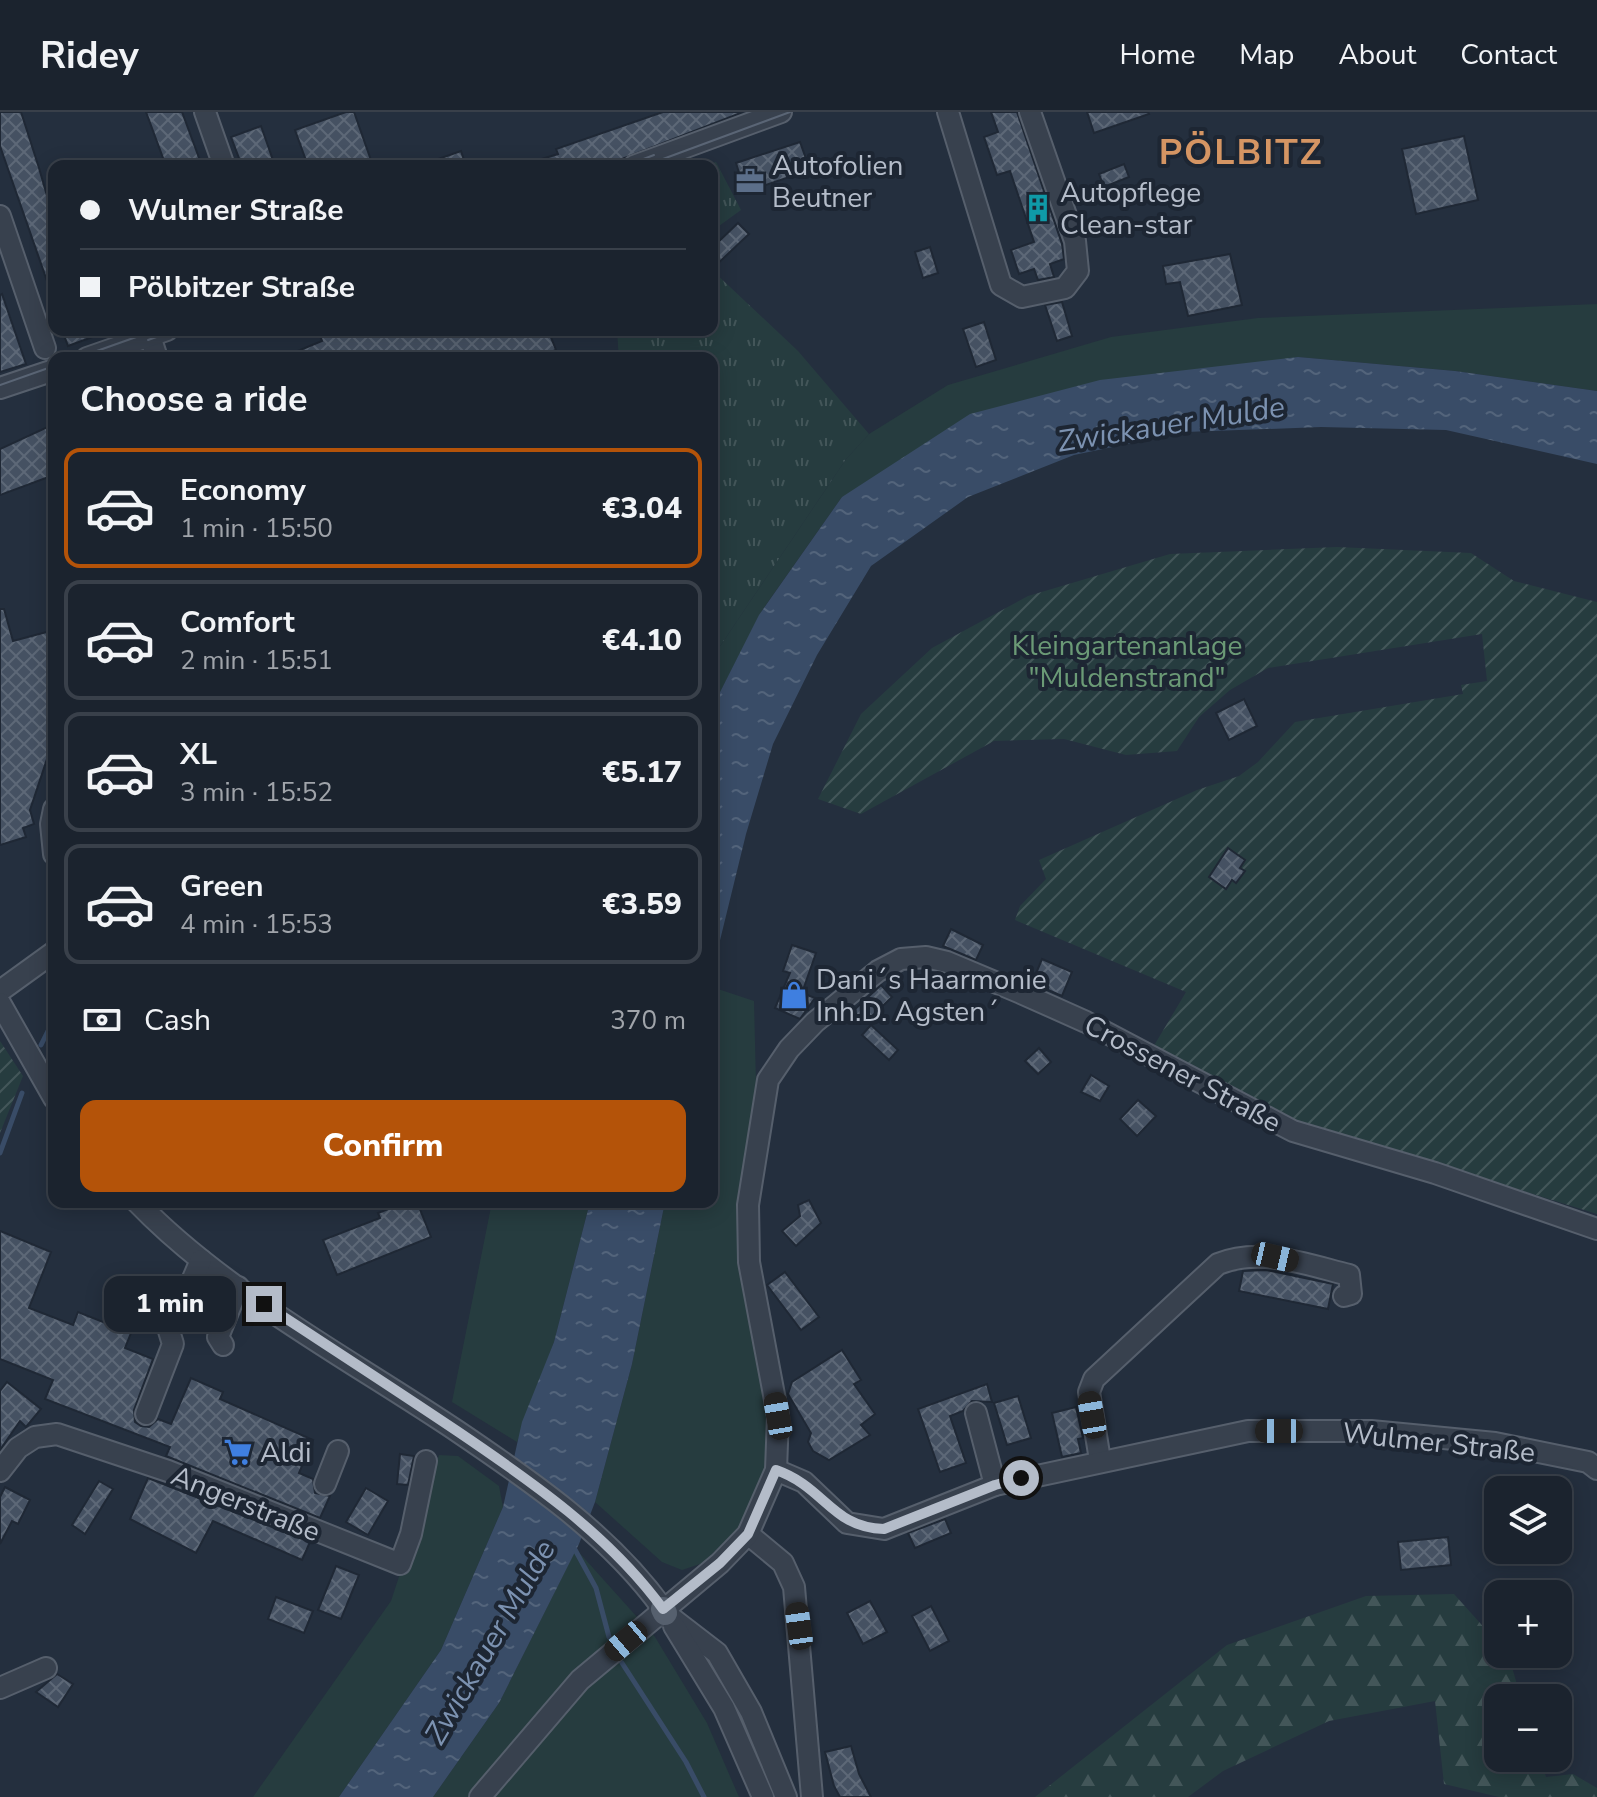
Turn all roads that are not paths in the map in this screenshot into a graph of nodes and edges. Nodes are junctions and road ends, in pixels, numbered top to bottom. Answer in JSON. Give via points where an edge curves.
{"nodes":[{"id":1,"x":205,"y":112,"type":"edge"},
{"id":2,"x":781,"y":112,"type":"edge"},
{"id":3,"x":948,"y":112,"type":"edge"},
{"id":4,"x":1030,"y":112,"type":"edge"},
{"id":5,"x":222,"y":160,"type":"edge"},
{"id":6,"x":650,"y":160,"type":"edge"},
{"id":7,"x":0,"y":216,"type":"edge"},
{"id":8,"x":149,"y":336,"type":"edge"},
{"id":9,"x":45,"y":348,"type":"dead end"},
{"id":10,"x":104,"y":352,"type":"edge"},
{"id":11,"x":48,"y":372,"type":"edge"},
{"id":12,"x":0,"y":388,"type":"edge"},
{"id":13,"x":48,"y":956,"type":"edge"},
{"id":14,"x":0,"y":991,"type":"edge"},
{"id":15,"x":0,"y":1003,"type":"edge"},
{"id":16,"x":48,"y":1087,"type":"edge"},
{"id":17,"x":143,"y":1208,"type":"edge"},
{"id":18,"x":1597,"y":1229,"type":"edge"},
{"id":19,"x":201,"y":1260,"type":"junction"},
{"id":20,"x":238,"y":1287,"type":"junction"},
{"id":21,"x":189,"y":1288,"type":"dead end"},
{"id":22,"x":1344,"y":1296,"type":"dead end"},
{"id":23,"x":169,"y":1331,"type":"dead end"},
{"id":24,"x":223,"y":1345,"type":"dead end"},
{"id":25,"x":976,"y":1413,"type":"dead end"},
{"id":26,"x":146,"y":1414,"type":"dead end"},
{"id":27,"x":338,"y":1451,"type":"dead end"},
{"id":28,"x":1100,"y":1460,"type":"junction"},
{"id":29,"x":426,"y":1461,"type":"dead end"},
{"id":30,"x":1597,"y":1469,"type":"edge"},
{"id":31,"x":776,"y":1470,"type":"junction"},
{"id":32,"x":0,"y":1471,"type":"edge"},
{"id":33,"x":325,"y":1484,"type":"dead end"},
{"id":34,"x":995,"y":1485,"type":"junction"},
{"id":35,"x":748,"y":1534,"type":"junction"},
{"id":36,"x":664,"y":1611,"type":"junction"},
{"id":37,"x":46,"y":1668,"type":"dead end"},
{"id":38,"x":0,"y":1688,"type":"edge"},
{"id":39,"x":480,"y":1797,"type":"edge"},
{"id":40,"x":763,"y":1797,"type":"edge"},
{"id":41,"x":786,"y":1797,"type":"edge"},
{"id":42,"x":812,"y":1797,"type":"edge"}],
"edges":[{"from":1,"to":5,"type":"street"},
{"from":2,"to":6,"type":"street"},
{"from":3,"to":4,"type":"street","via":[[1001,285],[1022,297],[1065,288],[1078,271],[1075,241]]},
{"from":7,"to":9,"type":"street"},
{"from":8,"to":10,"type":"street"},
{"from":11,"to":12,"type":"street"},
{"from":13,"to":14,"type":"street"},
{"from":15,"to":16,"type":"street"},
{"from":17,"to":19,"type":"street"},
{"from":18,"to":31,"type":"street","name":"Crossener Straße","via":[[1293,1131],[1021,993],[947,962],[901,959],[815,1022],[768,1080],[748,1205],[749,1262],[778,1416]]},
{"from":19,"to":20,"type":"street"},
{"from":19,"to":21,"type":"street"},
{"from":20,"to":24,"type":"street","via":[[218,1337]]},
{"from":20,"to":36,"type":"street","via":[[547,1494],[606,1546]]},
{"from":22,"to":28,"type":"street","via":[[1351,1294],[1349,1275],[1275,1257],[1241,1255],[1218,1264],[1094,1379],[1089,1392]]},
{"from":23,"to":26,"type":"street","via":[[173,1344]]},
{"from":25,"to":34,"type":"street"},
{"from":27,"to":33,"type":"street"},
{"from":28,"to":30,"type":"street","name":"Wulmer Straße","via":[[1248,1431],[1371,1431],[1495,1443],[1588,1462]]},
{"from":28,"to":34,"type":"street","name":"Wulmer Straße"},
{"from":29,"to":32,"type":"street","name":"Angerstraße","via":[[400,1564],[168,1471],[57,1434],[35,1437],[18,1448]]},
{"from":31,"to":34,"type":"street","name":"Wulmer Straße","via":[[804,1482],[847,1523],[867,1529],[884,1529]]},
{"from":31,"to":35,"type":"street","name":"Crossener Straße"},
{"from":35,"to":36,"type":"street","name":"Crossener Straße"},
{"from":35,"to":42,"type":"street","via":[[783,1563],[794,1587]]},
{"from":36,"to":39,"type":"street","name":"Crossener Straße","via":[[580,1680]]},
{"from":36,"to":40,"type":"street","via":[[724,1708]]},
{"from":36,"to":41,"type":"street","via":[[717,1653],[751,1712]]},
{"from":37,"to":38,"type":"street"}]}
